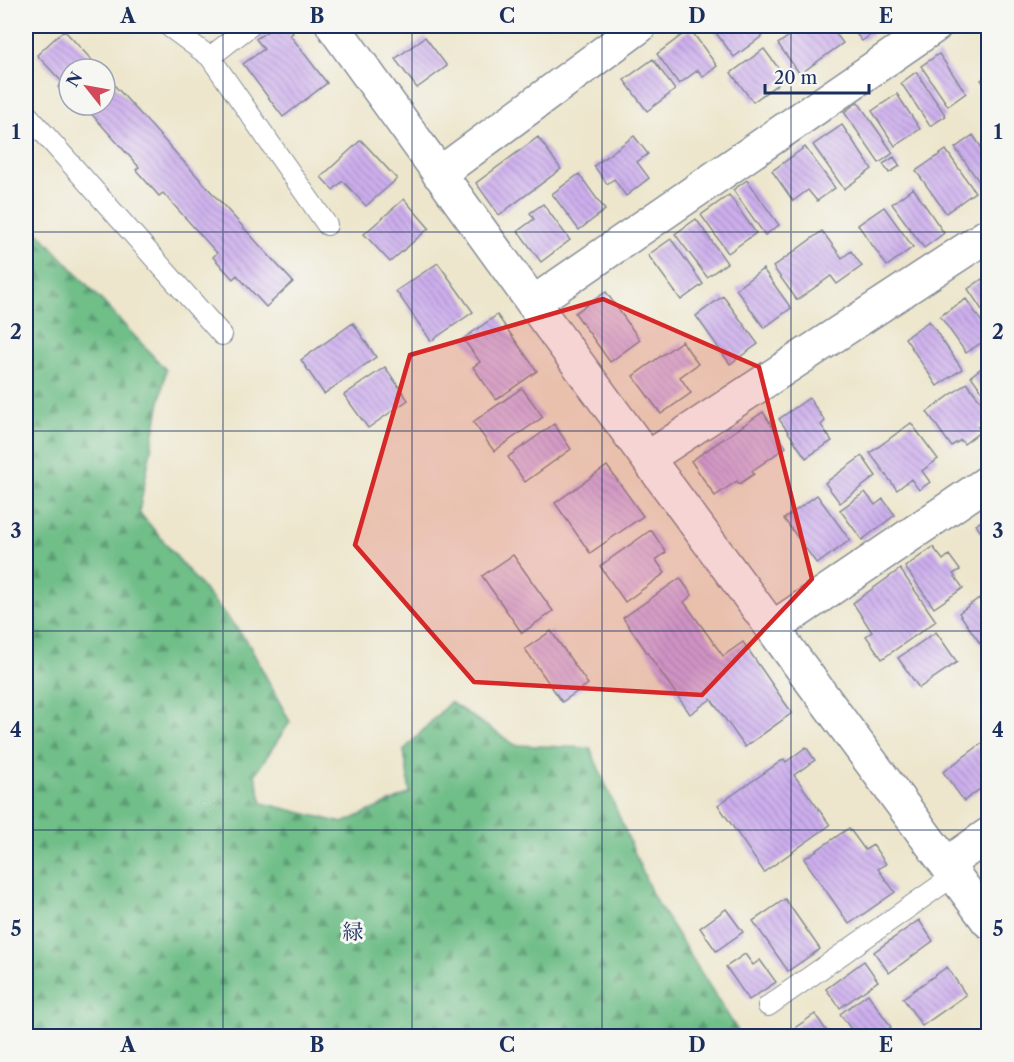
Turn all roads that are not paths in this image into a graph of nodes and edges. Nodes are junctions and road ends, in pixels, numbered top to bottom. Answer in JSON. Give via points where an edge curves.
{"nodes":[{"id":1,"x":168,"y":26,"type":"edge"},
{"id":2,"x":250,"y":26,"type":"edge"},
{"id":3,"x":333,"y":26,"type":"edge"},
{"id":4,"x":640,"y":26,"type":"edge"},
{"id":5,"x":935,"y":26,"type":"edge"},
{"id":6,"x":210,"y":57,"type":"junction"},
{"id":7,"x":26,"y":113,"type":"edge"},
{"id":8,"x":439,"y":174,"type":"junction"},
{"id":9,"x":327,"y":225,"type":"dead end"},
{"id":10,"x":988,"y":235,"type":"edge"},
{"id":11,"x":533,"y":303,"type":"junction"},
{"id":12,"x":222,"y":335,"type":"dead end"},
{"id":13,"x":648,"y":458,"type":"junction"},
{"id":14,"x":988,"y":482,"type":"edge"},
{"id":15,"x":773,"y":628,"type":"junction"},
{"id":16,"x":988,"y":835,"type":"edge"},
{"id":17,"x":951,"y":870,"type":"junction"},
{"id":18,"x":988,"y":921,"type":"edge"},
{"id":19,"x":768,"y":1006,"type":"dead end"}],
"edges":[{"from":1,"to":6,"type":"lane"},
{"from":2,"to":6,"type":"lane"},
{"from":3,"to":8,"type":"street"},
{"from":4,"to":8,"type":"street"},
{"from":5,"to":11,"type":"street"},
{"from":6,"to":9,"type":"lane"},
{"from":7,"to":12,"type":"lane"},
{"from":8,"to":11,"type":"street"},
{"from":10,"to":13,"type":"street"},
{"from":11,"to":13,"type":"street"},
{"from":13,"to":15,"type":"street"},
{"from":14,"to":15,"type":"street"},
{"from":15,"to":17,"type":"street"},
{"from":16,"to":17,"type":"street"},
{"from":17,"to":18,"type":"street"},
{"from":17,"to":19,"type":"lane"}]}
